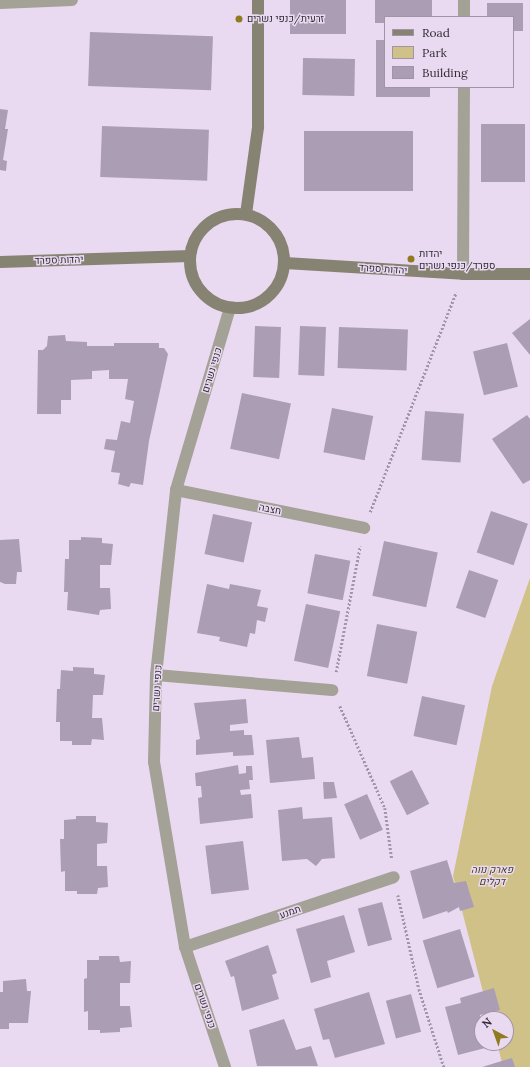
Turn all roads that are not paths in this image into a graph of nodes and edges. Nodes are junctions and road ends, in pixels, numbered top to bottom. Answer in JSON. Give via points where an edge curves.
{"nodes":[{"id":1,"x":72,"y":0,"type":"edge"},
{"id":2,"x":258,"y":0,"type":"edge"},
{"id":3,"x":464,"y":0,"type":"edge"},
{"id":4,"x":0,"y":3,"type":"edge"},
{"id":5,"x":464,"y":16,"type":"edge"},
{"id":6,"x":464,"y":88,"type":"edge"},
{"id":7,"x":246,"y":214,"type":"junction"},
{"id":8,"x":190,"y":256,"type":"junction"},
{"id":9,"x":0,"y":262,"type":"edge"},
{"id":10,"x":285,"y":263,"type":"junction"},
{"id":11,"x":463,"y":274,"type":"junction"},
{"id":12,"x":530,"y":274,"type":"edge"},
{"id":13,"x":230,"y":308,"type":"junction"},
{"id":14,"x":176,"y":490,"type":"junction"},
{"id":15,"x":364,"y":528,"type":"road end"},
{"id":16,"x":156,"y":676,"type":"junction"},
{"id":17,"x":332,"y":690,"type":"road end"},
{"id":18,"x":394,"y":876,"type":"road end"},
{"id":19,"x":185,"y":947,"type":"junction"},
{"id":20,"x":225,"y":1067,"type":"edge"}],
"edges":[{"from":1,"to":4,"type":"street"},
{"from":2,"to":7,"type":"street","via":[[258,127]]},
{"from":3,"to":5,"type":"street"},
{"from":6,"to":11,"type":"street"},
{"from":7,"to":8,"type":"street","via":[[220,217],[209,223],[193,244]]},
{"from":7,"to":10,"type":"street","via":[[257,217],[274,231],[281,241]]},
{"from":8,"to":9,"type":"street","name":"יהדות ספרד"},
{"from":8,"to":13,"type":"street","via":[[191,271],[196,284],[211,300]]},
{"from":10,"to":11,"type":"street","name":"יהדות ספרד"},
{"from":10,"to":13,"type":"street","via":[[277,288],[268,297],[250,306]]},
{"from":11,"to":12,"type":"street","name":"יהדות ספרד"},
{"from":13,"to":14,"type":"street","name":"כנפי נשרים"},
{"from":14,"to":15,"type":"street","name":"חצבה"},
{"from":14,"to":16,"type":"street","name":"כנפי נשרים"},
{"from":16,"to":17,"type":"street"},
{"from":16,"to":19,"type":"street","name":"כנפי נשרים","via":[[154,762]]},
{"from":18,"to":19,"type":"street","name":"תמנע"},
{"from":19,"to":20,"type":"street","name":"כנפי נשרים"}]}
